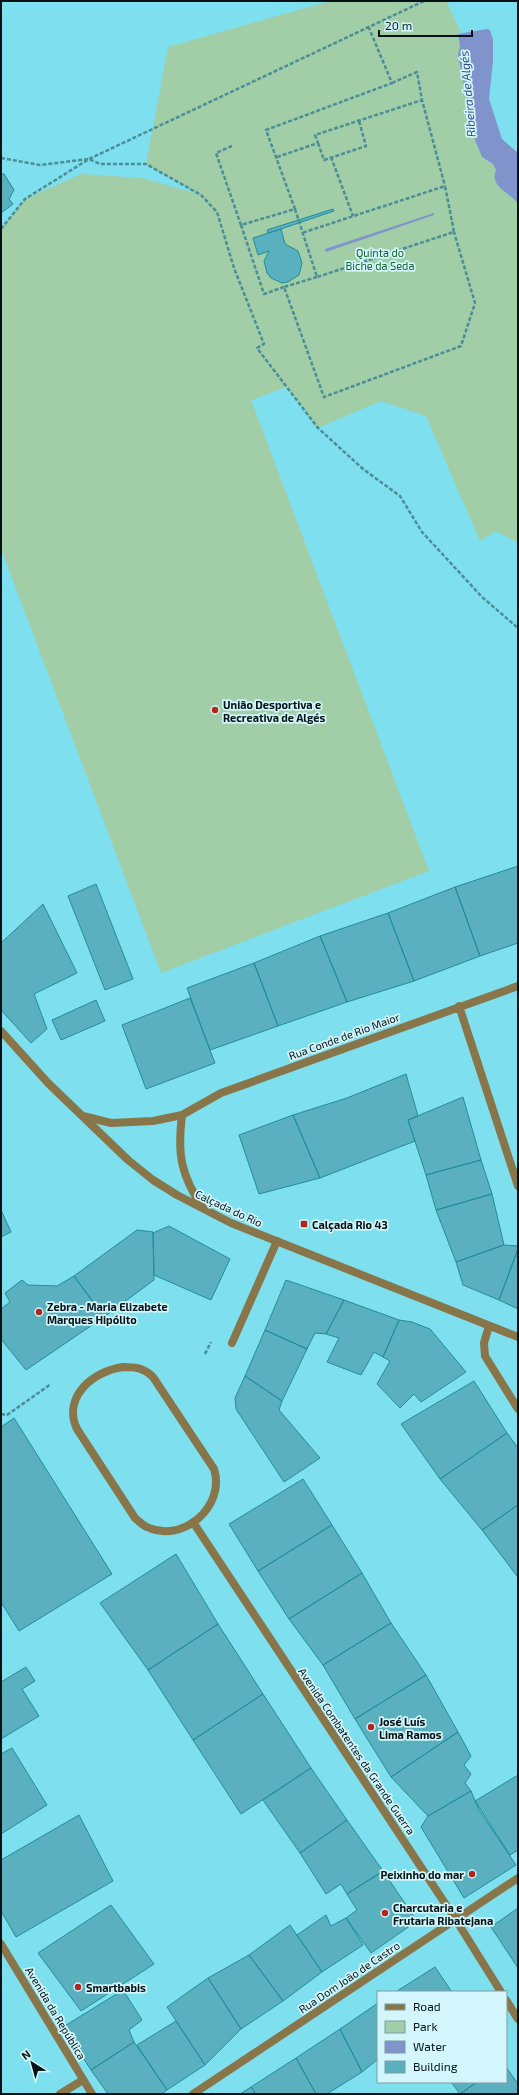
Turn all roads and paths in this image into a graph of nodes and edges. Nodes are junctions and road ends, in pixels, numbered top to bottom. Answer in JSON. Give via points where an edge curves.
{"nodes":[{"id":1,"x":424,"y":1,"type":"edge"},
{"id":2,"x":369,"y":28,"type":"junction"},
{"id":3,"x":392,"y":83,"type":"junction"},
{"id":4,"x":422,"y":100,"type":"junction"},
{"id":5,"x":358,"y":121,"type":"junction"},
{"id":6,"x":318,"y":143,"type":"junction"},
{"id":7,"x":232,"y":146,"type":"dead end"},
{"id":8,"x":277,"y":156,"type":"junction"},
{"id":9,"x":331,"y":157,"type":"junction"},
{"id":10,"x":1,"y":158,"type":"edge"},
{"id":11,"x":89,"y":159,"type":"junction"},
{"id":12,"x":445,"y":186,"type":"junction"},
{"id":13,"x":295,"y":209,"type":"junction"},
{"id":14,"x":353,"y":216,"type":"junction"},
{"id":15,"x":241,"y":225,"type":"junction"},
{"id":16,"x":1,"y":229,"type":"edge"},
{"id":17,"x":454,"y":232,"type":"junction"},
{"id":18,"x":302,"y":233,"type":"junction"},
{"id":19,"x":317,"y":277,"type":"junction"},
{"id":20,"x":284,"y":287,"type":"junction"},
{"id":21,"x":518,"y":628,"type":"edge"},
{"id":22,"x":518,"y":986,"type":"edge"},
{"id":23,"x":459,"y":1006,"type":"junction"},
{"id":24,"x":1,"y":1032,"type":"edge"},
{"id":25,"x":182,"y":1115,"type":"junction"},
{"id":26,"x":82,"y":1116,"type":"junction"},
{"id":27,"x":518,"y":1186,"type":"edge"},
{"id":28,"x":203,"y":1209,"type":"junction"},
{"id":29,"x":277,"y":1241,"type":"junction"},
{"id":30,"x":489,"y":1326,"type":"junction"},
{"id":31,"x":518,"y":1337,"type":"edge"},
{"id":32,"x":232,"y":1343,"type":"dead end"},
{"id":33,"x":51,"y":1384,"type":"dead end"},
{"id":34,"x":518,"y":1409,"type":"edge"},
{"id":35,"x":1,"y":1414,"type":"edge"},
{"id":36,"x":193,"y":1522,"type":"junction"},
{"id":37,"x":518,"y":1878,"type":"edge"},
{"id":38,"x":456,"y":1920,"type":"junction"},
{"id":39,"x":1,"y":1944,"type":"edge"},
{"id":40,"x":500,"y":1991,"type":"edge"},
{"id":41,"x":507,"y":2002,"type":"edge"},
{"id":42,"x":518,"y":2019,"type":"edge"},
{"id":43,"x":83,"y":2080,"type":"junction"},
{"id":44,"x":60,"y":2094,"type":"edge"},
{"id":45,"x":92,"y":2094,"type":"edge"},
{"id":46,"x":193,"y":2094,"type":"edge"}],
"edges":[{"from":1,"to":2,"type":"path"},
{"from":2,"to":3,"type":"path"},
{"from":2,"to":11,"type":"path"},
{"from":3,"to":4,"type":"path","via":[[417,72]]},
{"from":3,"to":8,"type":"path","via":[[266,130]]},
{"from":4,"to":5,"type":"path"},
{"from":4,"to":12,"type":"path"},
{"from":5,"to":6,"type":"path","via":[[315,135]]},
{"from":5,"to":9,"type":"path","via":[[366,146]]},
{"from":6,"to":8,"type":"path"},
{"from":6,"to":9,"type":"path","via":[[324,160]]},
{"from":7,"to":15,"type":"path","via":[[216,153]]},
{"from":8,"to":13,"type":"path"},
{"from":9,"to":14,"type":"path"},
{"from":10,"to":11,"type":"path","via":[[40,165]]},
{"from":11,"to":16,"type":"path","via":[[25,199]]},
{"from":11,"to":21,"type":"path","via":[[100,164],[146,164],[201,195],[217,212],[234,268],[264,344],[257,348],[318,428],[363,469],[400,496],[422,532],[482,598]]},
{"from":12,"to":14,"type":"path"},
{"from":12,"to":17,"type":"path"},
{"from":13,"to":15,"type":"path"},
{"from":13,"to":18,"type":"path"},
{"from":14,"to":18,"type":"path"},
{"from":15,"to":20,"type":"path","via":[[264,294]]},
{"from":17,"to":19,"type":"path"},
{"from":17,"to":20,"type":"path","via":[[474,303],[461,346],[324,397]]},
{"from":18,"to":19,"type":"path"},
{"from":19,"to":20,"type":"path"},
{"from":22,"to":23,"type":"street","name":"Rua Conde de Rio Maior"},
{"from":23,"to":25,"type":"street","name":"Rua Conde de Rio Maior","via":[[222,1093]]},
{"from":23,"to":27,"type":"street"},
{"from":24,"to":26,"type":"street","name":"Calçada do Rio"},
{"from":25,"to":26,"type":"street","name":"Rua Conde de Rio Maior","via":[[153,1121],[117,1123]]},
{"from":25,"to":28,"type":"street","via":[[179,1137],[184,1174]]},
{"from":26,"to":28,"type":"street","name":"Calçada do Rio","via":[[153,1180]]},
{"from":28,"to":29,"type":"street","name":"Calçada do Rio","via":[[230,1223]]},
{"from":29,"to":30,"type":"street","name":"Calçada do Rio"},
{"from":29,"to":32,"type":"street"},
{"from":30,"to":31,"type":"street","name":"Calçada do Rio"},
{"from":30,"to":34,"type":"street","via":[[484,1343],[485,1356]]},
{"from":33,"to":35,"type":"path","via":[[7,1415]]},
{"from":36,"to":36,"type":"street","via":[[205,1511],[216,1494],[217,1480],[214,1469],[153,1377],[146,1370],[123,1367],[108,1369],[91,1379],[80,1390],[73,1406],[72,1419],[135,1518],[145,1527],[157,1531],[177,1530]]},
{"from":36,"to":38,"type":"street","name":"Avenida Combatentes da Grande Guerra"},
{"from":37,"to":38,"type":"street","name":"Rua Dom João de Castro"},
{"from":38,"to":40,"type":"street","name":"Avenida Combatentes da Grande Guerra"},
{"from":38,"to":46,"type":"street","name":"Rua Dom João de Castro"},
{"from":39,"to":43,"type":"street","name":"Avenida da República"},
{"from":41,"to":42,"type":"street"},
{"from":43,"to":44,"type":"street"},
{"from":43,"to":45,"type":"street","name":"Avenida da República"}]}
